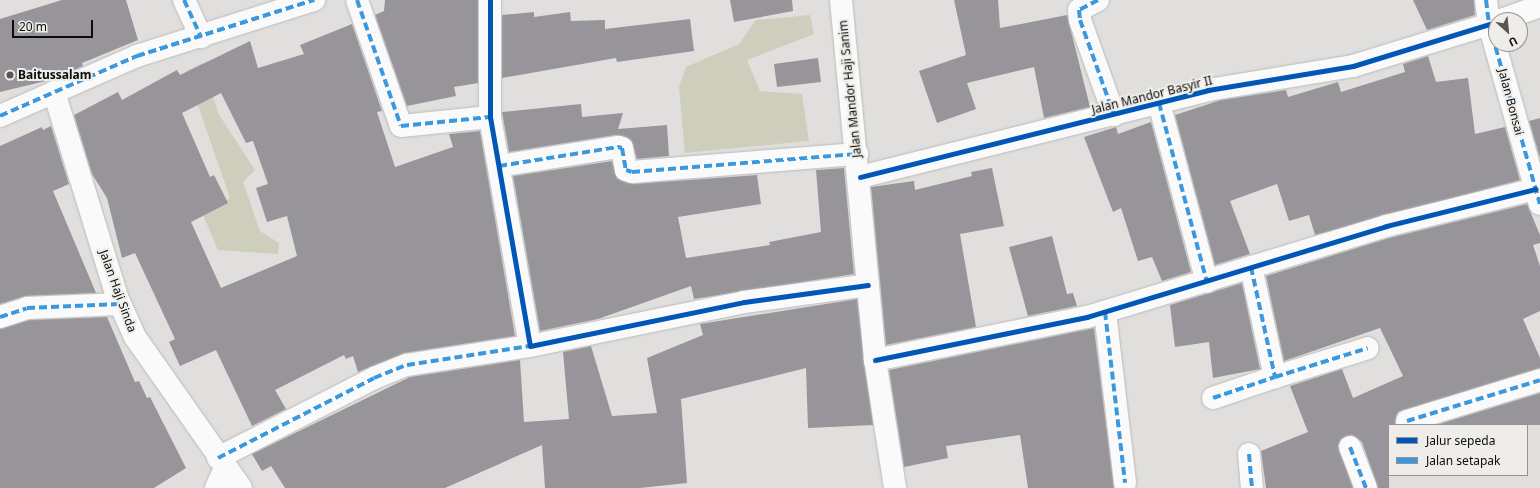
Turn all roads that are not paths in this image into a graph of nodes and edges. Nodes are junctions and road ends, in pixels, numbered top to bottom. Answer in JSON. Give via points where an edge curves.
{"nodes":[{"id":1,"x":184,"y":0,"type":"edge"},
{"id":2,"x":314,"y":0,"type":"edge"},
{"id":3,"x":357,"y":0,"type":"edge"},
{"id":4,"x":490,"y":0,"type":"edge"},
{"id":5,"x":841,"y":0,"type":"edge"},
{"id":6,"x":1098,"y":0,"type":"edge"},
{"id":7,"x":1486,"y":0,"type":"edge"},
{"id":8,"x":1540,"y":6,"type":"edge"},
{"id":9,"x":1491,"y":12,"type":"edge"},
{"id":10,"x":1523,"y":12,"type":"edge"},
{"id":11,"x":1488,"y":24,"type":"edge"},
{"id":12,"x":201,"y":37,"type":"junction"},
{"id":13,"x":1502,"y":52,"type":"edge"},
{"id":14,"x":54,"y":92,"type":"junction"},
{"id":15,"x":1159,"y":103,"type":"junction"},
{"id":16,"x":1,"y":113,"type":"edge"},
{"id":17,"x":1114,"y":115,"type":"junction"},
{"id":18,"x":490,"y":117,"type":"junction"},
{"id":19,"x":857,"y":154,"type":"junction"},
{"id":20,"x":499,"y":166,"type":"junction"},
{"id":21,"x":860,"y":177,"type":"junction"},
{"id":22,"x":1537,"y":196,"type":"edge"},
{"id":23,"x":1251,"y":267,"type":"junction"},
{"id":24,"x":1207,"y":282,"type":"junction"},
{"id":25,"x":868,"y":285,"type":"junction"},
{"id":26,"x":120,"y":304,"type":"junction"},
{"id":27,"x":1105,"y":312,"type":"junction"},
{"id":28,"x":0,"y":317,"type":"edge"},
{"id":29,"x":530,"y":346,"type":"junction"},
{"id":30,"x":1368,"y":348,"type":"dead end"},
{"id":31,"x":875,"y":360,"type":"junction"},
{"id":32,"x":1275,"y":378,"type":"junction"},
{"id":33,"x":1540,"y":380,"type":"edge"},
{"id":34,"x":1213,"y":398,"type":"dead end"},
{"id":35,"x":1407,"y":421,"type":"dead end"},
{"id":36,"x":1350,"y":447,"type":"dead end"},
{"id":37,"x":1250,"y":454,"type":"dead end"},
{"id":38,"x":222,"y":463,"type":"junction"},
{"id":39,"x":1125,"y":483,"type":"dead end"},
{"id":40,"x":216,"y":488,"type":"edge"},
{"id":41,"x":241,"y":488,"type":"edge"},
{"id":42,"x":895,"y":488,"type":"edge"},
{"id":43,"x":1252,"y":488,"type":"edge"},
{"id":44,"x":1366,"y":488,"type":"edge"}],
"edges":[{"from":1,"to":12,"type":"street"},
{"from":2,"to":12,"type":"street"},
{"from":3,"to":18,"type":"street","via":[[401,126]]},
{"from":4,"to":18,"type":"street"},
{"from":5,"to":19,"type":"street","name":"Jalan Mandor Haji Sanim"},
{"from":6,"to":17,"type":"street","via":[[1079,10],[1080,20]]},
{"from":7,"to":9,"type":"street","name":"Jalan Bonsai"},
{"from":8,"to":10,"type":"street","name":"Jalan Mandor Basyir II"},
{"from":11,"to":15,"type":"street","name":"Jalan Mandor Basyir II","via":[[1353,66],[1208,90]]},
{"from":12,"to":14,"type":"street","via":[[137,56]]},
{"from":13,"to":22,"type":"street","name":"Jalan Bonsai"},
{"from":14,"to":16,"type":"street"},
{"from":14,"to":26,"type":"street","name":"Jalan Haji Sinda"},
{"from":15,"to":17,"type":"street","name":"Jalan Mandor Basyir II"},
{"from":15,"to":24,"type":"street"},
{"from":17,"to":21,"type":"street","name":"Jalan Mandor Basyir II"},
{"from":18,"to":20,"type":"street"},
{"from":19,"to":20,"type":"street","via":[[632,172],[626,170],[622,148],[618,147]]},
{"from":19,"to":21,"type":"street","name":"Jalan Mandor Haji Sanim"},
{"from":20,"to":29,"type":"street"},
{"from":21,"to":25,"type":"street","name":"Jalan Mandor Haji Sanim"},
{"from":22,"to":23,"type":"street","via":[[1386,226]]},
{"from":23,"to":24,"type":"street"},
{"from":23,"to":32,"type":"street"},
{"from":24,"to":27,"type":"street"},
{"from":25,"to":29,"type":"street","via":[[744,302]]},
{"from":25,"to":31,"type":"street","name":"Jalan Mandor Haji Sanim"},
{"from":26,"to":28,"type":"street","via":[[27,308]]},
{"from":26,"to":38,"type":"street","name":"Jalan Haji Sinda","via":[[134,337]]},
{"from":27,"to":31,"type":"street"},
{"from":27,"to":39,"type":"street"},
{"from":29,"to":38,"type":"street","via":[[407,365],[374,378]]},
{"from":30,"to":32,"type":"street"},
{"from":31,"to":42,"type":"street","name":"Jalan Mandor Haji Sanim"},
{"from":32,"to":34,"type":"street"},
{"from":33,"to":35,"type":"street"},
{"from":36,"to":44,"type":"street"},
{"from":37,"to":43,"type":"street"},
{"from":38,"to":40,"type":"street"},
{"from":38,"to":41,"type":"street","name":"Jalan Haji Sinda"}]}
